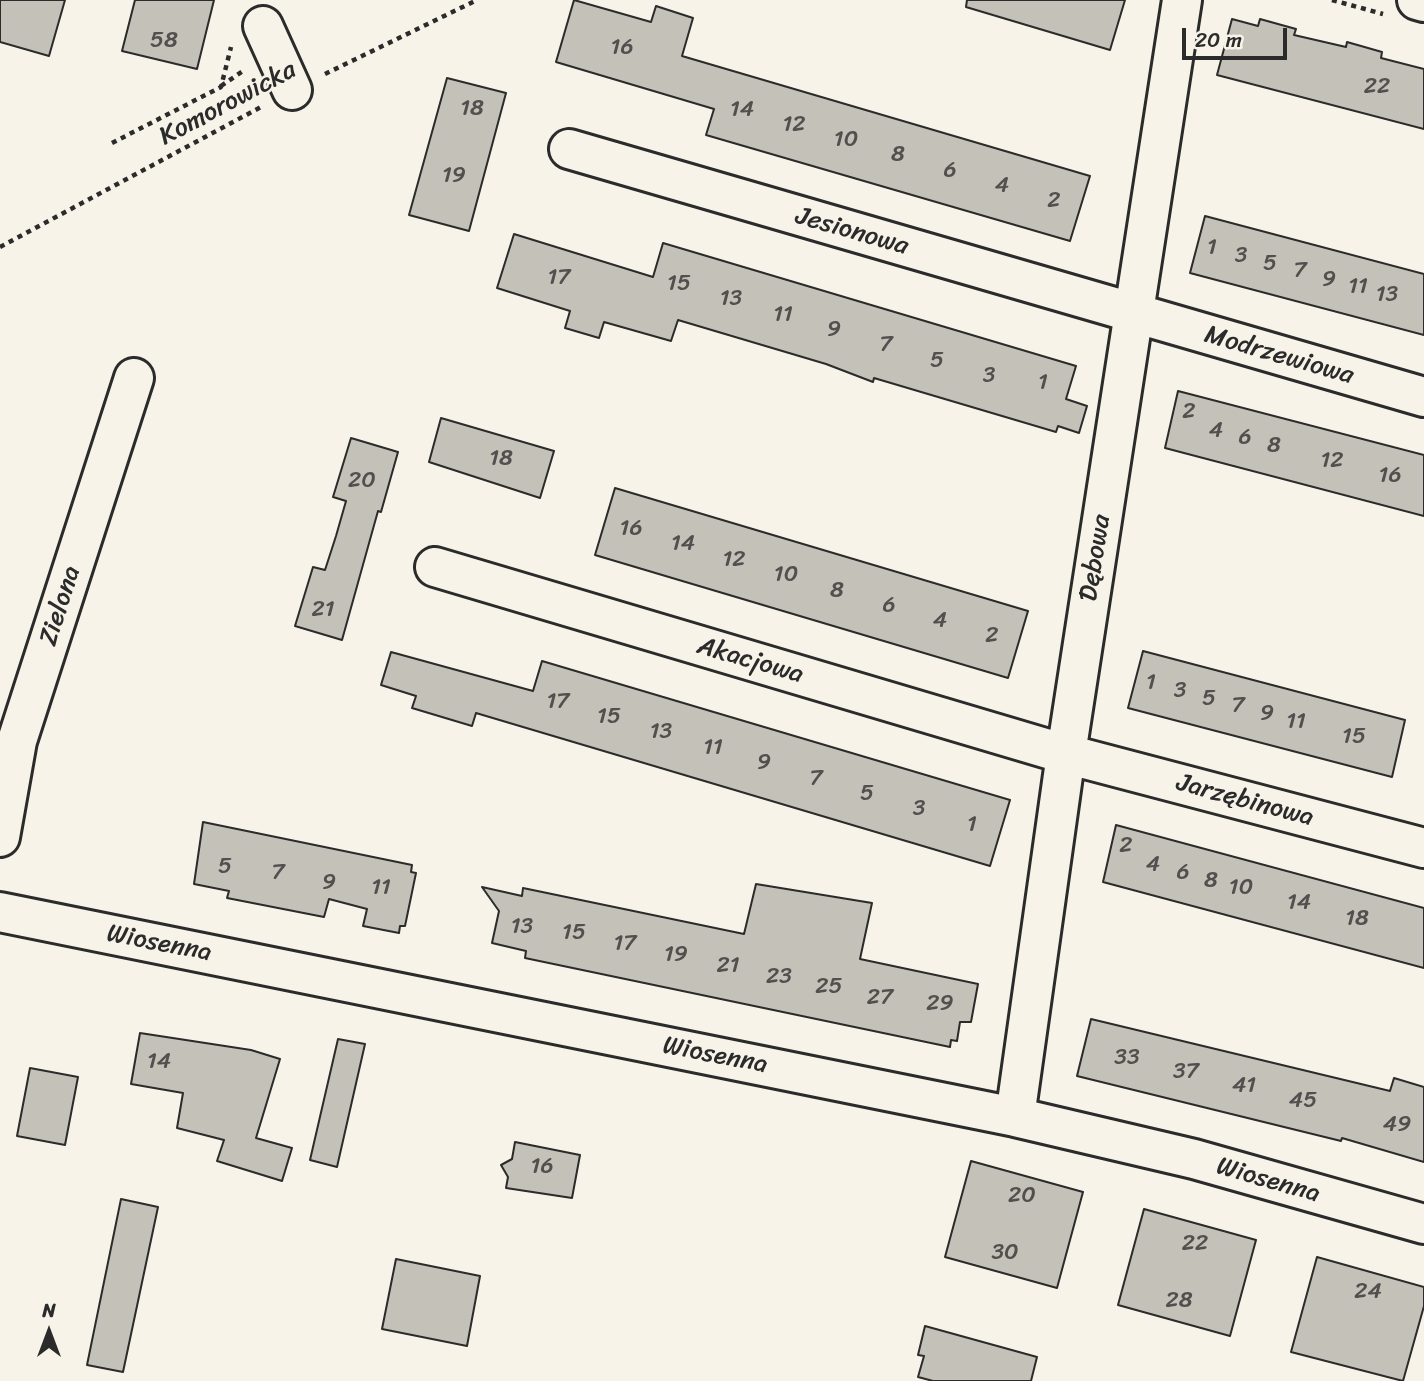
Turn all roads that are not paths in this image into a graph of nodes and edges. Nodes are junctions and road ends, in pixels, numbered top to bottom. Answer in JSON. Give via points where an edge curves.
{"nodes":[{"id":1,"x":1182,"y":0,"type":"edge"},
{"id":2,"x":1417,"y":0,"type":"edge"},
{"id":3,"x":1424,"y":2,"type":"edge"},
{"id":4,"x":255,"y":32,"type":"edge"},
{"id":5,"x":292,"y":90,"type":"road end"},
{"id":6,"x":569,"y":149,"type":"dead end"},
{"id":7,"x":1134,"y":315,"type":"junction"},
{"id":8,"x":134,"y":378,"type":"dead end"},
{"id":9,"x":1424,"y":397,"type":"edge"},
{"id":10,"x":435,"y":567,"type":"dead end"},
{"id":11,"x":1066,"y":754,"type":"junction"},
{"id":12,"x":0,"y":837,"type":"edge"},
{"id":13,"x":1424,"y":848,"type":"edge"},
{"id":14,"x":0,"y":912,"type":"edge"},
{"id":15,"x":1015,"y":1117,"type":"junction"},
{"id":16,"x":1424,"y":1224,"type":"edge"}],
"edges":[{"from":1,"to":7,"type":"street","name":"Dębowa"},
{"from":2,"to":3,"type":"street"},
{"from":4,"to":5,"type":"street"},
{"from":6,"to":7,"type":"street","name":"Jesionowa"},
{"from":7,"to":9,"type":"street","name":"Modrzewiowa"},
{"from":7,"to":11,"type":"street","name":"Dębowa"},
{"from":8,"to":12,"type":"street","name":"Zielona","via":[[17,741]]},
{"from":10,"to":11,"type":"street","name":"Akacjowa"},
{"from":11,"to":13,"type":"street","name":"Jarzębinowa"},
{"from":11,"to":15,"type":"street","name":"Dębowa"},
{"from":14,"to":15,"type":"street","name":"Wiosenna"},
{"from":15,"to":16,"type":"street","name":"Wiosenna","via":[[1194,1159]]}]}
